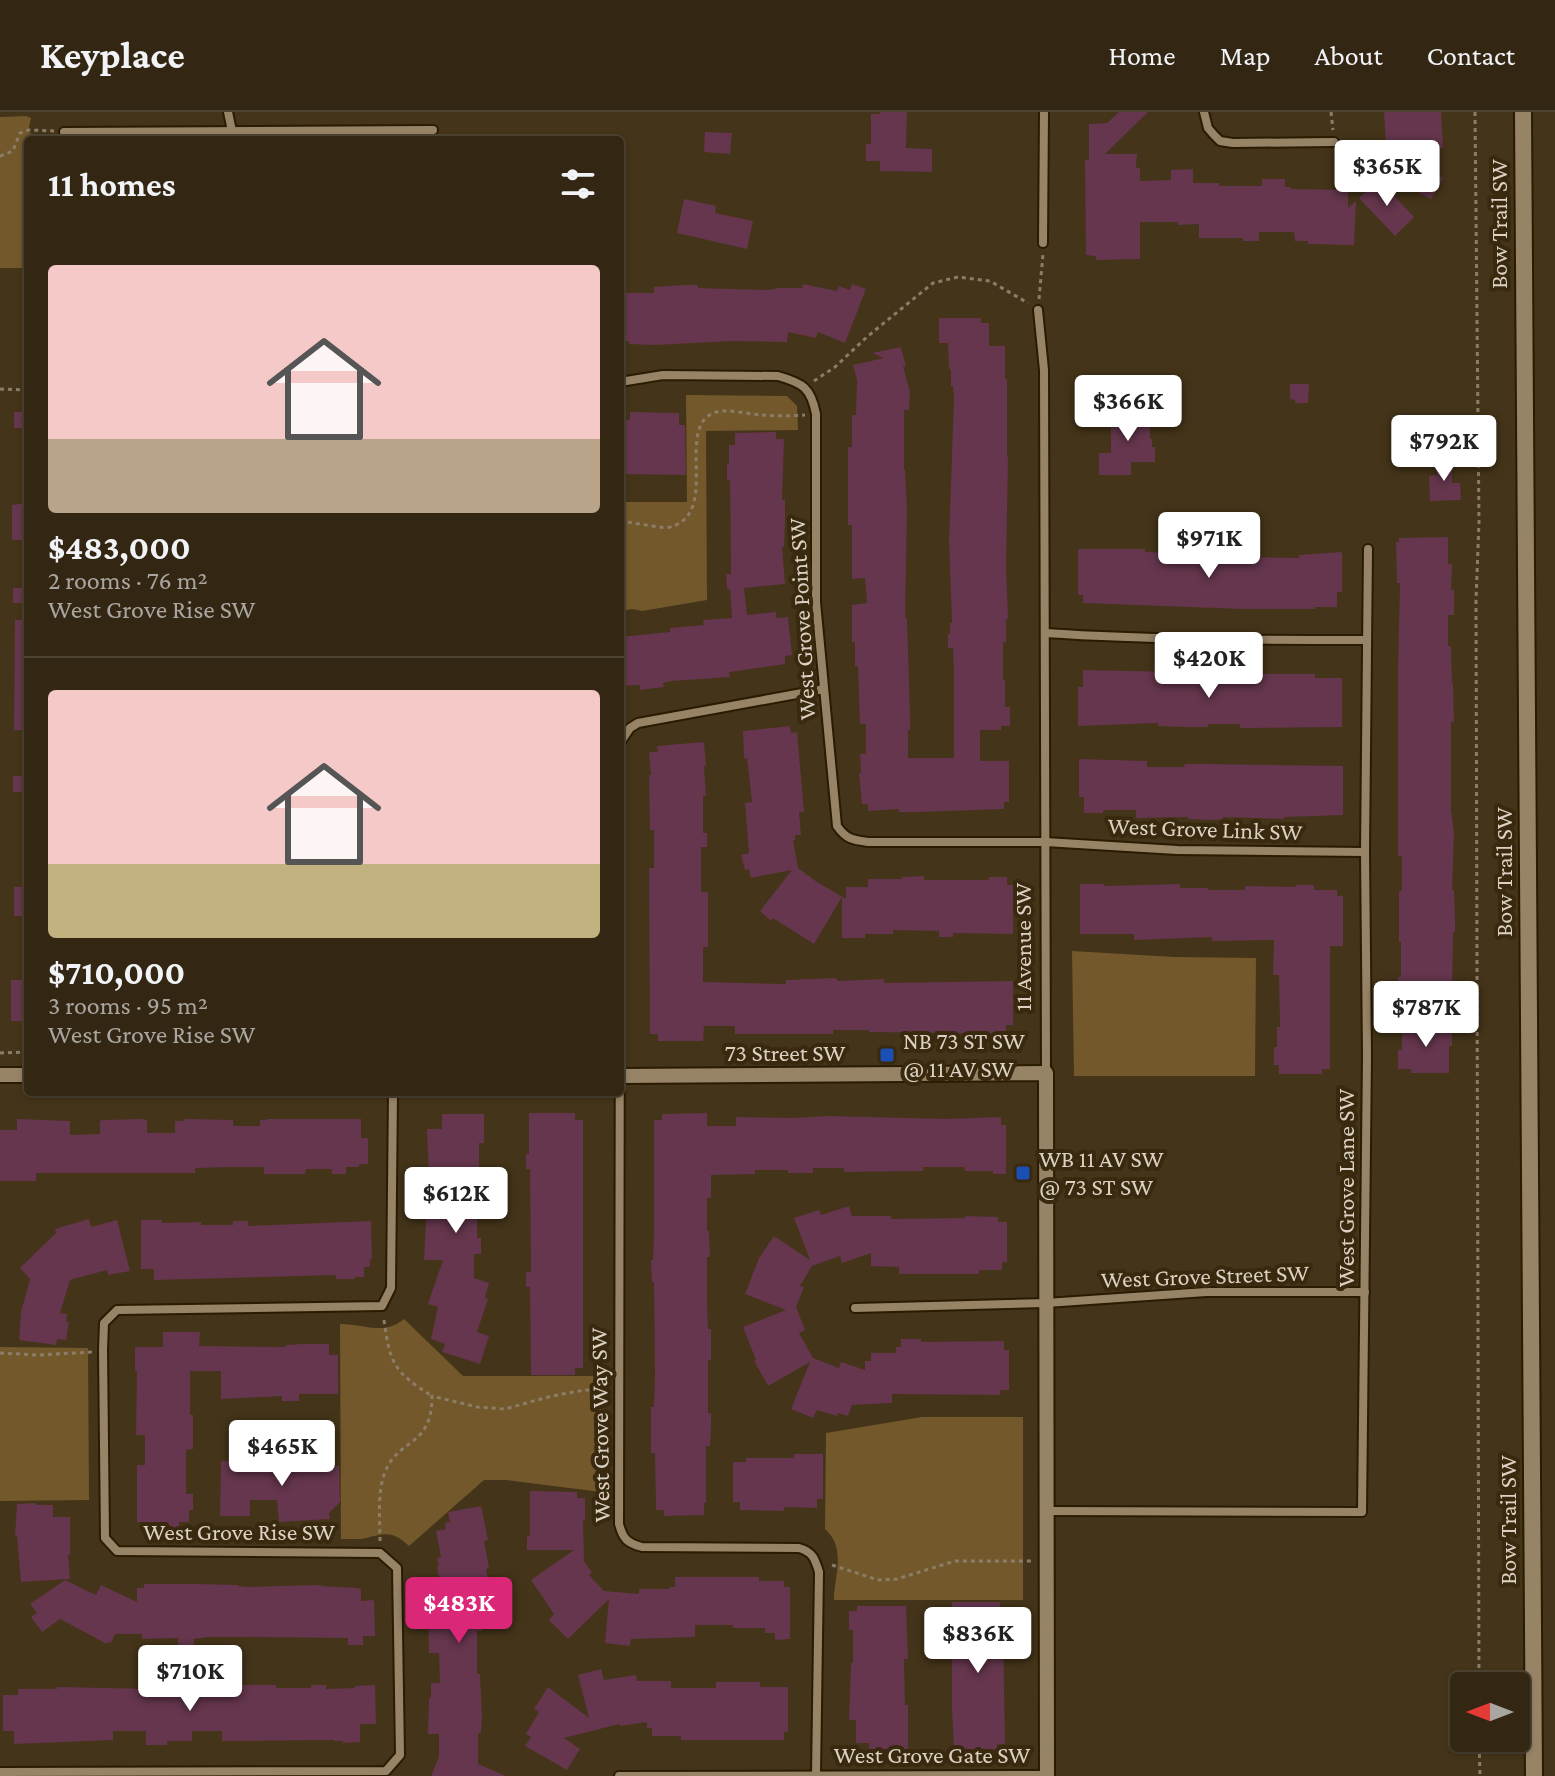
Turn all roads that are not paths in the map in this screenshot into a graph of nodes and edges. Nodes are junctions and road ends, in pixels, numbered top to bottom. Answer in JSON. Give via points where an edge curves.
{"nodes":[{"id":1,"x":228,"y":112,"type":"edge"},
{"id":2,"x":1044,"y":112,"type":"edge"},
{"id":3,"x":1204,"y":112,"type":"edge"},
{"id":4,"x":1523,"y":112,"type":"edge"},
{"id":5,"x":433,"y":130,"type":"dead end"},
{"id":6,"x":232,"y":131,"type":"junction"},
{"id":7,"x":64,"y":132,"type":"road end"},
{"id":8,"x":1334,"y":142,"type":"road end"},
{"id":9,"x":1043,"y":243,"type":"road end"},
{"id":10,"x":1038,"y":310,"type":"road end"},
{"id":11,"x":624,"y":381,"type":"edge"},
{"id":12,"x":1368,"y":549,"type":"dead end"},
{"id":13,"x":1045,"y":633,"type":"junction"},
{"id":14,"x":1366,"y":640,"type":"junction"},
{"id":15,"x":824,"y":689,"type":"junction"},
{"id":16,"x":624,"y":737,"type":"edge"},
{"id":17,"x":1045,"y":842,"type":"junction"},
{"id":18,"x":1365,"y":852,"type":"junction"},
{"id":19,"x":1046,"y":1073,"type":"junction"},
{"id":20,"x":0,"y":1075,"type":"edge"},
{"id":21,"x":24,"y":1075,"type":"edge"},
{"id":22,"x":624,"y":1076,"type":"edge"},
{"id":23,"x":393,"y":1096,"type":"edge"},
{"id":24,"x":620,"y":1096,"type":"edge"},
{"id":25,"x":1365,"y":1292,"type":"junction"},
{"id":26,"x":1046,"y":1303,"type":"junction"},
{"id":27,"x":855,"y":1308,"type":"dead end"},
{"id":28,"x":1047,"y":1511,"type":"junction"},
{"id":29,"x":0,"y":1772,"type":"edge"},
{"id":30,"x":816,"y":1775,"type":"edge"},
{"id":31,"x":1047,"y":1775,"type":"edge"},
{"id":32,"x":619,"y":1776,"type":"edge"},
{"id":33,"x":1534,"y":1776,"type":"edge"}],
"edges":[{"from":1,"to":6,"type":"street"},
{"from":2,"to":9,"type":"street"},
{"from":3,"to":8,"type":"street","via":[[1208,128],[1220,141]]},
{"from":4,"to":33,"type":"main road","name":"Bow Trail SW"},
{"from":5,"to":6,"type":"street"},
{"from":6,"to":7,"type":"street"},
{"from":10,"to":13,"type":"street","name":"11 Avenue SW","via":[[1044,370]]},
{"from":11,"to":15,"type":"street","name":"West Grove Point SW","via":[[663,375],[778,376],[794,380],[813,398],[816,602]]},
{"from":12,"to":14,"type":"street","name":"West Grove Lane SW"},
{"from":13,"to":14,"type":"street"},
{"from":13,"to":17,"type":"street","name":"11 Avenue SW"},
{"from":14,"to":18,"type":"street","name":"West Grove Lane SW"},
{"from":15,"to":16,"type":"street","via":[[638,723]]},
{"from":15,"to":17,"type":"street","name":"West Grove Point SW","via":[[837,826],[843,835],[869,842]]},
{"from":17,"to":18,"type":"street","name":"West Grove Link SW"},
{"from":17,"to":19,"type":"street","name":"11 Avenue SW"},
{"from":18,"to":25,"type":"street","name":"West Grove Lane SW"},
{"from":19,"to":22,"type":"street","name":"73 Street SW"},
{"from":19,"to":26,"type":"street","name":"11 Avenue SW"},
{"from":20,"to":21,"type":"street"},
{"from":23,"to":29,"type":"street","name":"West Grove Rise SW","via":[[391,1288],[382,1306],[117,1310],[104,1323],[105,1538],[117,1551],[380,1553],[397,1568],[400,1755],[386,1771]]},
{"from":24,"to":30,"type":"street","name":"West Grove Way SW","via":[[618,1513],[623,1537],[642,1547],[810,1552],[819,1572]]},
{"from":25,"to":26,"type":"street","name":"West Grove Street SW","via":[[1206,1292]]},
{"from":25,"to":28,"type":"street","name":"West Grove Lane SW","via":[[1362,1512]]},
{"from":26,"to":27,"type":"street","name":"West Grove Street SW"},
{"from":26,"to":28,"type":"street","name":"11 Avenue SW"},
{"from":28,"to":31,"type":"street","name":"11 Avenue SW"},
{"from":30,"to":31,"type":"street","name":"West Grove Gate SW"},
{"from":30,"to":32,"type":"street","name":"West Grove Gate SW"}]}
